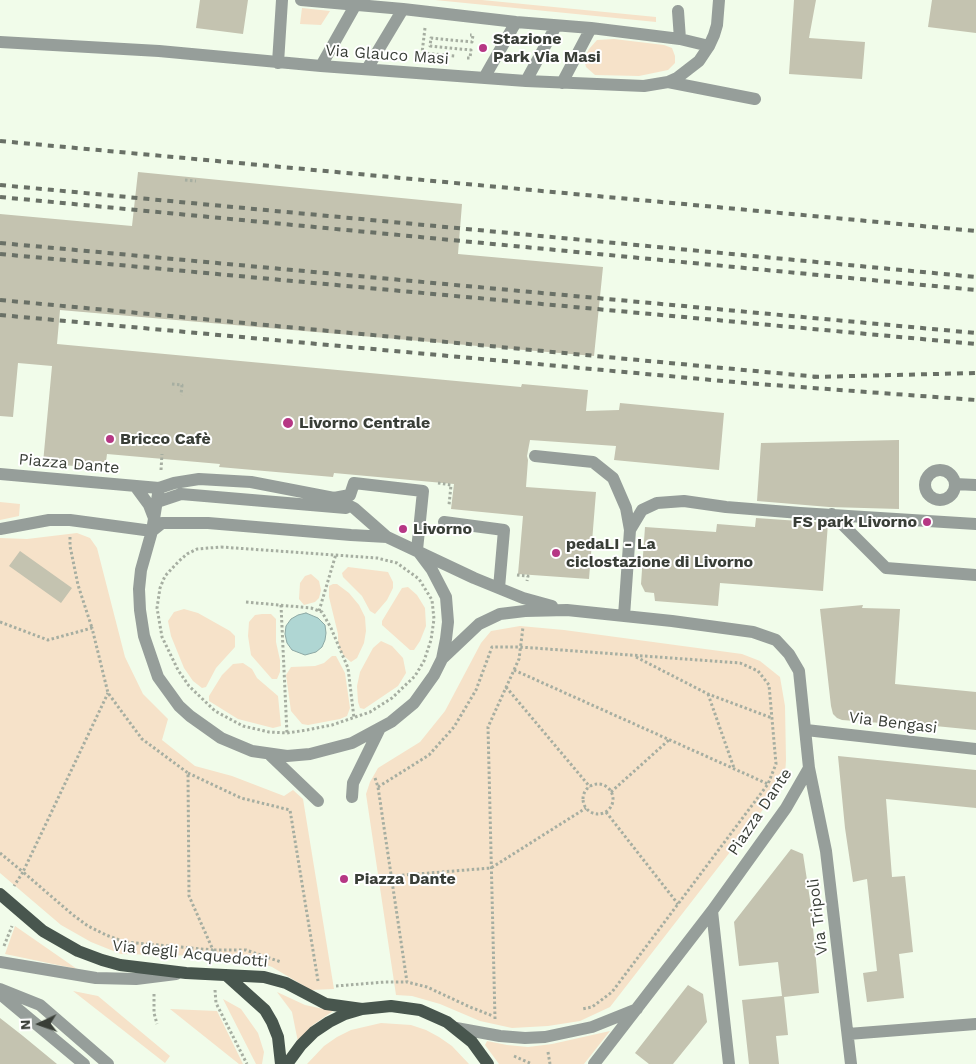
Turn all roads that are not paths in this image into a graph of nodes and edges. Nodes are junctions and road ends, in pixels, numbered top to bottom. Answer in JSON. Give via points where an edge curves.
{"nodes":[{"id":1,"x":282,"y":0,"type":"edge"},
{"id":2,"x":301,"y":0,"type":"edge"},
{"id":3,"x":719,"y":0,"type":"edge"},
{"id":4,"x":356,"y":4,"type":"junction"},
{"id":5,"x":403,"y":9,"type":"junction"},
{"id":6,"x":678,"y":11,"type":"dead end"},
{"id":7,"x":516,"y":22,"type":"junction"},
{"id":8,"x":556,"y":26,"type":"junction"},
{"id":9,"x":591,"y":28,"type":"junction"},
{"id":10,"x":680,"y":39,"type":"junction"},
{"id":11,"x":0,"y":42,"type":"edge"},
{"id":12,"x":709,"y":46,"type":"junction"},
{"id":13,"x":278,"y":63,"type":"junction"},
{"id":14,"x":321,"y":66,"type":"junction"},
{"id":15,"x":367,"y":69,"type":"junction"},
{"id":16,"x":484,"y":78,"type":"junction"},
{"id":17,"x":526,"y":81,"type":"junction"},
{"id":18,"x":668,"y":82,"type":"junction"},
{"id":19,"x":562,"y":83,"type":"junction"},
{"id":20,"x":755,"y":99,"type":"dead end"},
{"id":21,"x":535,"y":456,"type":"dead end"},
{"id":22,"x":0,"y":474,"type":"edge"},
{"id":23,"x":955,"y":484,"type":"dead end"},
{"id":24,"x":976,"y":485,"type":"edge"},
{"id":25,"x":135,"y":486,"type":"junction"},
{"id":26,"x":159,"y":488,"type":"junction"},
{"id":27,"x":334,"y":498,"type":"junction"},
{"id":28,"x":158,"y":502,"type":"junction"},
{"id":29,"x":354,"y":508,"type":"junction"},
{"id":30,"x":832,"y":514,"type":"junction"},
{"id":31,"x":446,"y":516,"type":"road end"},
{"id":32,"x":154,"y":518,"type":"junction"},
{"id":33,"x":976,"y":524,"type":"edge"},
{"id":34,"x":0,"y":529,"type":"edge"},
{"id":35,"x":630,"y":530,"type":"junction"},
{"id":36,"x":152,"y":531,"type":"junction"},
{"id":37,"x":386,"y":537,"type":"junction"},
{"id":38,"x":417,"y":550,"type":"junction"},
{"id":39,"x":976,"y":575,"type":"edge"},
{"id":40,"x":499,"y":588,"type":"junction"},
{"id":41,"x":567,"y":610,"type":"junction"},
{"id":42,"x":624,"y":616,"type":"junction"},
{"id":43,"x":442,"y":659,"type":"junction"},
{"id":44,"x":380,"y":728,"type":"junction"},
{"id":45,"x":806,"y":730,"type":"junction"},
{"id":46,"x":976,"y":749,"type":"edge"},
{"id":47,"x":270,"y":754,"type":"junction"},
{"id":48,"x":809,"y":768,"type":"junction"},
{"id":49,"x":352,"y":796,"type":"dead end"},
{"id":50,"x":318,"y":801,"type":"dead end"},
{"id":51,"x":3,"y":897,"type":"edge"},
{"id":52,"x":712,"y":911,"type":"junction"},
{"id":53,"x":0,"y":962,"type":"edge"},
{"id":54,"x":186,"y":973,"type":"junction"},
{"id":55,"x":226,"y":975,"type":"junction"},
{"id":56,"x":0,"y":990,"type":"edge"},
{"id":57,"x":0,"y":994,"type":"edge"},
{"id":58,"x":362,"y":1009,"type":"junction"},
{"id":59,"x":637,"y":1009,"type":"junction"},
{"id":60,"x":976,"y":1024,"type":"edge"},
{"id":61,"x":456,"y":1028,"type":"junction"},
{"id":62,"x":848,"y":1034,"type":"junction"},
{"id":63,"x":84,"y":1064,"type":"edge"},
{"id":64,"x":108,"y":1064,"type":"edge"},
{"id":65,"x":281,"y":1064,"type":"edge"},
{"id":66,"x":287,"y":1064,"type":"edge"},
{"id":67,"x":488,"y":1064,"type":"edge"},
{"id":68,"x":594,"y":1064,"type":"edge"},
{"id":69,"x":729,"y":1064,"type":"edge"},
{"id":70,"x":852,"y":1064,"type":"edge"}],
"edges":[{"from":1,"to":13,"type":"street"},
{"from":2,"to":4,"type":"street"},
{"from":3,"to":12,"type":"street","name":"Via Glauco Masi","via":[[717,25]]},
{"from":4,"to":5,"type":"street"},
{"from":4,"to":14,"type":"street"},
{"from":5,"to":7,"type":"street"},
{"from":5,"to":15,"type":"street"},
{"from":6,"to":10,"type":"street"},
{"from":7,"to":8,"type":"street"},
{"from":7,"to":16,"type":"street"},
{"from":8,"to":9,"type":"street"},
{"from":8,"to":17,"type":"street"},
{"from":9,"to":10,"type":"street"},
{"from":9,"to":19,"type":"street"},
{"from":10,"to":12,"type":"street"},
{"from":11,"to":13,"type":"street","name":"Via Glauco Masi","via":[[159,51]]},
{"from":12,"to":18,"type":"street","name":"Via Glauco Masi","via":[[691,68]]},
{"from":13,"to":14,"type":"street","name":"Via Glauco Masi"},
{"from":14,"to":15,"type":"street","name":"Via Glauco Masi"},
{"from":15,"to":16,"type":"street","name":"Via Glauco Masi"},
{"from":16,"to":17,"type":"street","name":"Via Glauco Masi"},
{"from":17,"to":19,"type":"street","name":"Via Glauco Masi"},
{"from":18,"to":19,"type":"street","name":"Via Glauco Masi","via":[[644,86]]},
{"from":18,"to":20,"type":"street"},
{"from":21,"to":35,"type":"street","via":[[593,462],[613,478],[626,508]]},
{"from":22,"to":25,"type":"street","name":"Piazza Dante"},
{"from":23,"to":24,"type":"street"},
{"from":25,"to":26,"type":"street","name":"Piazza Dante"},
{"from":25,"to":32,"type":"street","name":"Piazza Dante"},
{"from":26,"to":27,"type":"street","name":"Piazza Dante","via":[[199,479],[257,482]]},
{"from":26,"to":28,"type":"street","name":"Piazza Dante"},
{"from":27,"to":29,"type":"street","name":"Piazza Dante"},
{"from":27,"to":38,"type":"street","via":[[350,495],[354,483],[423,491]]},
{"from":28,"to":29,"type":"street","via":[[181,494]]},
{"from":28,"to":32,"type":"street","name":"Piazza Dante"},
{"from":29,"to":37,"type":"street","name":"Piazza Dante"},
{"from":30,"to":33,"type":"street"},
{"from":30,"to":35,"type":"street","via":[[684,501],[657,503],[642,510]]},
{"from":30,"to":39,"type":"street","via":[[886,568]]},
{"from":31,"to":40,"type":"street","via":[[504,530]]},
{"from":32,"to":36,"type":"street","name":"Piazza Dante"},
{"from":34,"to":36,"type":"street","via":[[49,520],[70,520]]},
{"from":35,"to":42,"type":"street"},
{"from":36,"to":37,"type":"street","name":"Piazza Dante","via":[[162,523],[190,522]]},
{"from":36,"to":47,"type":"street","name":"Piazza Dante","via":[[141,570],[140,610],[144,636],[158,677],[179,706],[208,729],[238,746]]},
{"from":37,"to":38,"type":"street","name":"Piazza Dante"},
{"from":38,"to":40,"type":"street","name":"Piazza Dante"},
{"from":38,"to":43,"type":"street","name":"Piazza Dante","via":[[446,597],[448,622]]},
{"from":40,"to":41,"type":"street","name":"Piazza Dante"},
{"from":41,"to":42,"type":"street","name":"Piazza Dante"},
{"from":41,"to":43,"type":"street","name":"Piazza Dante","via":[[500,614],[475,627]]},
{"from":42,"to":45,"type":"street","name":"Piazza Dante","via":[[753,632],[776,640],[799,671]]},
{"from":43,"to":44,"type":"street","name":"Piazza Dante","via":[[414,703]]},
{"from":44,"to":47,"type":"street","name":"Piazza Dante","via":[[360,739],[322,752],[298,756]]},
{"from":44,"to":49,"type":"street","name":"Piazza Dante","via":[[353,783]]},
{"from":45,"to":46,"type":"street","name":"Via Bengasi"},
{"from":45,"to":48,"type":"street","name":"Piazza Dante"},
{"from":47,"to":50,"type":"street"},
{"from":48,"to":52,"type":"street","name":"Piazza Dante","via":[[786,808]]},
{"from":48,"to":62,"type":"street","name":"Via Tripoli","via":[[826,851]]},
{"from":51,"to":54,"type":"main road","name":"Via degli Acquedotti","via":[[43,931],[90,956],[120,966]]},
{"from":52,"to":59,"type":"street","name":"Piazza Dante"},
{"from":52,"to":69,"type":"street"},
{"from":53,"to":54,"type":"street","via":[[114,979]]},
{"from":54,"to":55,"type":"main road","name":"Via degli Acquedotti"},
{"from":55,"to":58,"type":"main road","name":"Via degli Acquedotti","via":[[276,980],[326,1004]]},
{"from":55,"to":65,"type":"main road","via":[[265,1010],[278,1036]]},
{"from":56,"to":64,"type":"street","via":[[40,1004]]},
{"from":57,"to":63,"type":"street"},
{"from":58,"to":61,"type":"main road","via":[[405,1008],[434,1016]]},
{"from":58,"to":66,"type":"main road","via":[[328,1022],[314,1032]]},
{"from":59,"to":61,"type":"street","via":[[592,1027],[545,1037],[525,1038]]},
{"from":59,"to":68,"type":"street","name":"Piazza Dante"},
{"from":60,"to":62,"type":"street"},
{"from":61,"to":67,"type":"main road","via":[[472,1042]]},
{"from":62,"to":70,"type":"street","name":"Via Tripoli"}]}
